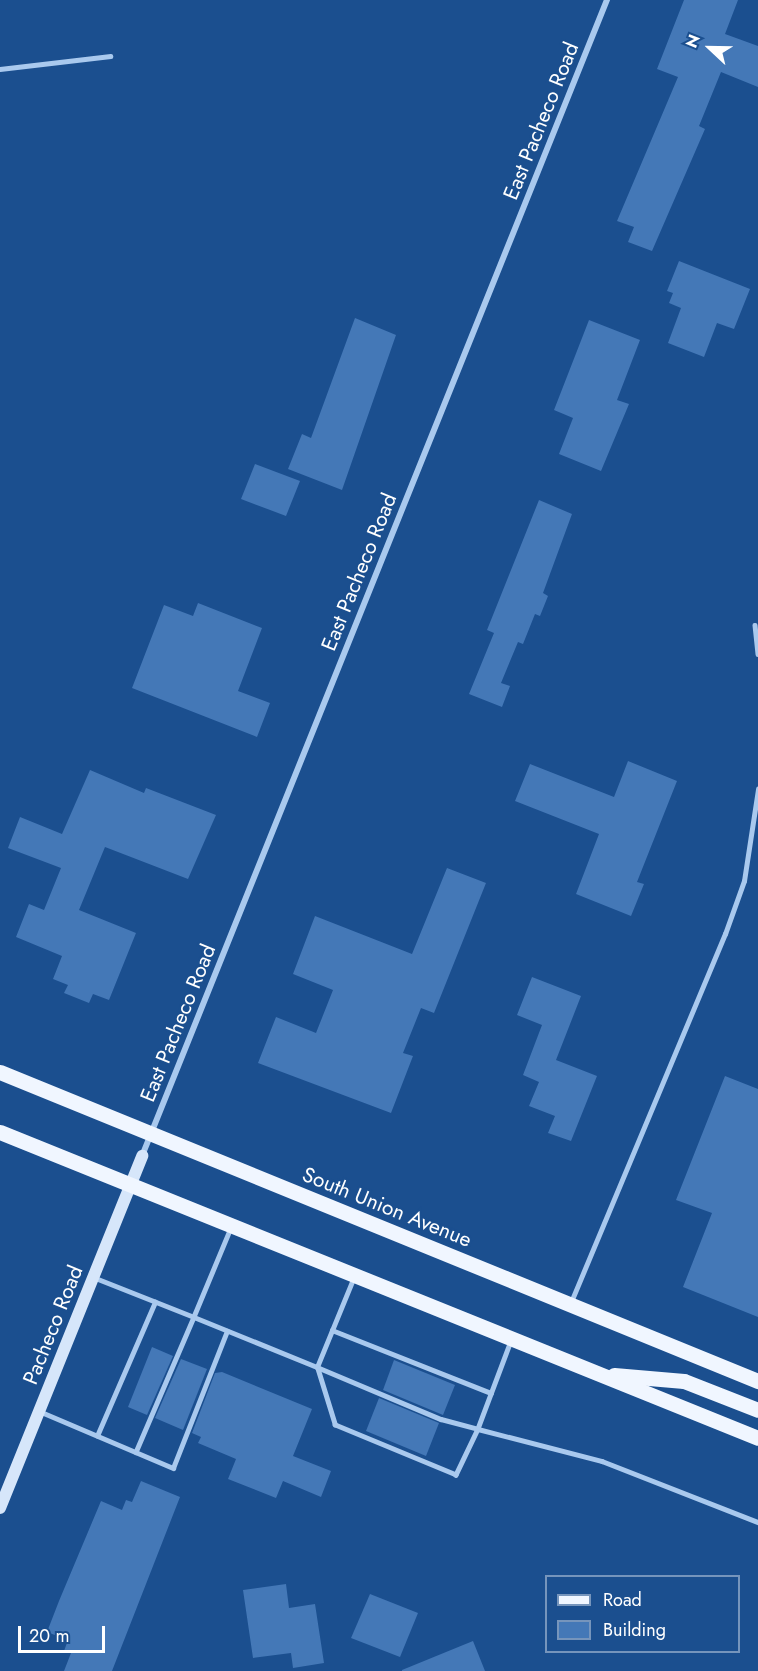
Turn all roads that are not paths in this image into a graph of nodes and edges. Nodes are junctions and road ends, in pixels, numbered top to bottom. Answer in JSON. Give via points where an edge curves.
{"nodes":[{"id":1,"x":607,"y":0,"type":"edge"},
{"id":2,"x":110,"y":57,"type":"dead end"},
{"id":3,"x":0,"y":69,"type":"edge"},
{"id":4,"x":755,"y":626,"type":"dead end"},
{"id":5,"x":758,"y":654,"type":"edge"},
{"id":6,"x":758,"y":789,"type":"edge"},
{"id":7,"x":0,"y":1072,"type":"edge"},
{"id":8,"x":0,"y":1132,"type":"edge"},
{"id":9,"x":151,"y":1134,"type":"junction"},
{"id":10,"x":142,"y":1156,"type":"joint"},
{"id":11,"x":130,"y":1184,"type":"junction"},
{"id":12,"x":233,"y":1224,"type":"junction"},
{"id":13,"x":355,"y":1275,"type":"junction"},
{"id":14,"x":93,"y":1277,"type":"junction"},
{"id":15,"x":155,"y":1302,"type":"junction"},
{"id":16,"x":570,"y":1305,"type":"junction"},
{"id":17,"x":194,"y":1317,"type":"junction"},
{"id":18,"x":332,"y":1330,"type":"junction"},
{"id":19,"x":227,"y":1331,"type":"junction"},
{"id":20,"x":512,"y":1338,"type":"junction"},
{"id":21,"x":317,"y":1367,"type":"junction"},
{"id":22,"x":599,"y":1373,"type":"junction"},
{"id":23,"x":758,"y":1381,"type":"edge"},
{"id":24,"x":491,"y":1392,"type":"junction"},
{"id":25,"x":758,"y":1410,"type":"edge"},
{"id":26,"x":39,"y":1411,"type":"junction"},
{"id":27,"x":478,"y":1429,"type":"junction"},
{"id":28,"x":97,"y":1436,"type":"junction"},
{"id":29,"x":758,"y":1438,"type":"edge"},
{"id":30,"x":136,"y":1452,"type":"junction"},
{"id":31,"x":0,"y":1508,"type":"edge"},
{"id":32,"x":758,"y":1522,"type":"edge"}],
"edges":[{"from":1,"to":9,"type":"street","name":"East Pacheco Road"},
{"from":2,"to":3,"type":"lane"},
{"from":4,"to":5,"type":"lane"},
{"from":6,"to":16,"type":"lane","via":[[744,881]]},
{"from":7,"to":9,"type":"main road","name":"South Union Avenue"},
{"from":8,"to":11,"type":"main road"},
{"from":9,"to":10,"type":"street","name":"East Pacheco Road"},
{"from":9,"to":16,"type":"main road","name":"South Union Avenue"},
{"from":10,"to":11,"type":"street","name":"Pacheco Road"},
{"from":11,"to":12,"type":"main road"},
{"from":11,"to":14,"type":"street","name":"Pacheco Road"},
{"from":12,"to":13,"type":"main road"},
{"from":12,"to":17,"type":"lane"},
{"from":13,"to":18,"type":"lane"},
{"from":13,"to":20,"type":"main road"},
{"from":14,"to":15,"type":"lane"},
{"from":14,"to":26,"type":"street","name":"Pacheco Road"},
{"from":15,"to":17,"type":"lane"},
{"from":15,"to":28,"type":"lane"},
{"from":16,"to":23,"type":"main road","name":"South Union Avenue"},
{"from":17,"to":19,"type":"lane"},
{"from":17,"to":30,"type":"lane"},
{"from":18,"to":21,"type":"lane"},
{"from":18,"to":24,"type":"lane"},
{"from":19,"to":21,"type":"lane"},
{"from":19,"to":30,"type":"lane","via":[[172,1468]]},
{"from":20,"to":22,"type":"main road"},
{"from":20,"to":24,"type":"lane"},
{"from":21,"to":27,"type":"lane"},
{"from":21,"to":27,"type":"lane","via":[[335,1425],[456,1475]]},
{"from":22,"to":25,"type":"main road","via":[[684,1381]]},
{"from":22,"to":29,"type":"main road"},
{"from":24,"to":27,"type":"lane"},
{"from":26,"to":28,"type":"lane"},
{"from":26,"to":31,"type":"street","name":"Pacheco Road"},
{"from":27,"to":32,"type":"lane","via":[[602,1461]]},
{"from":28,"to":30,"type":"lane"}]}
